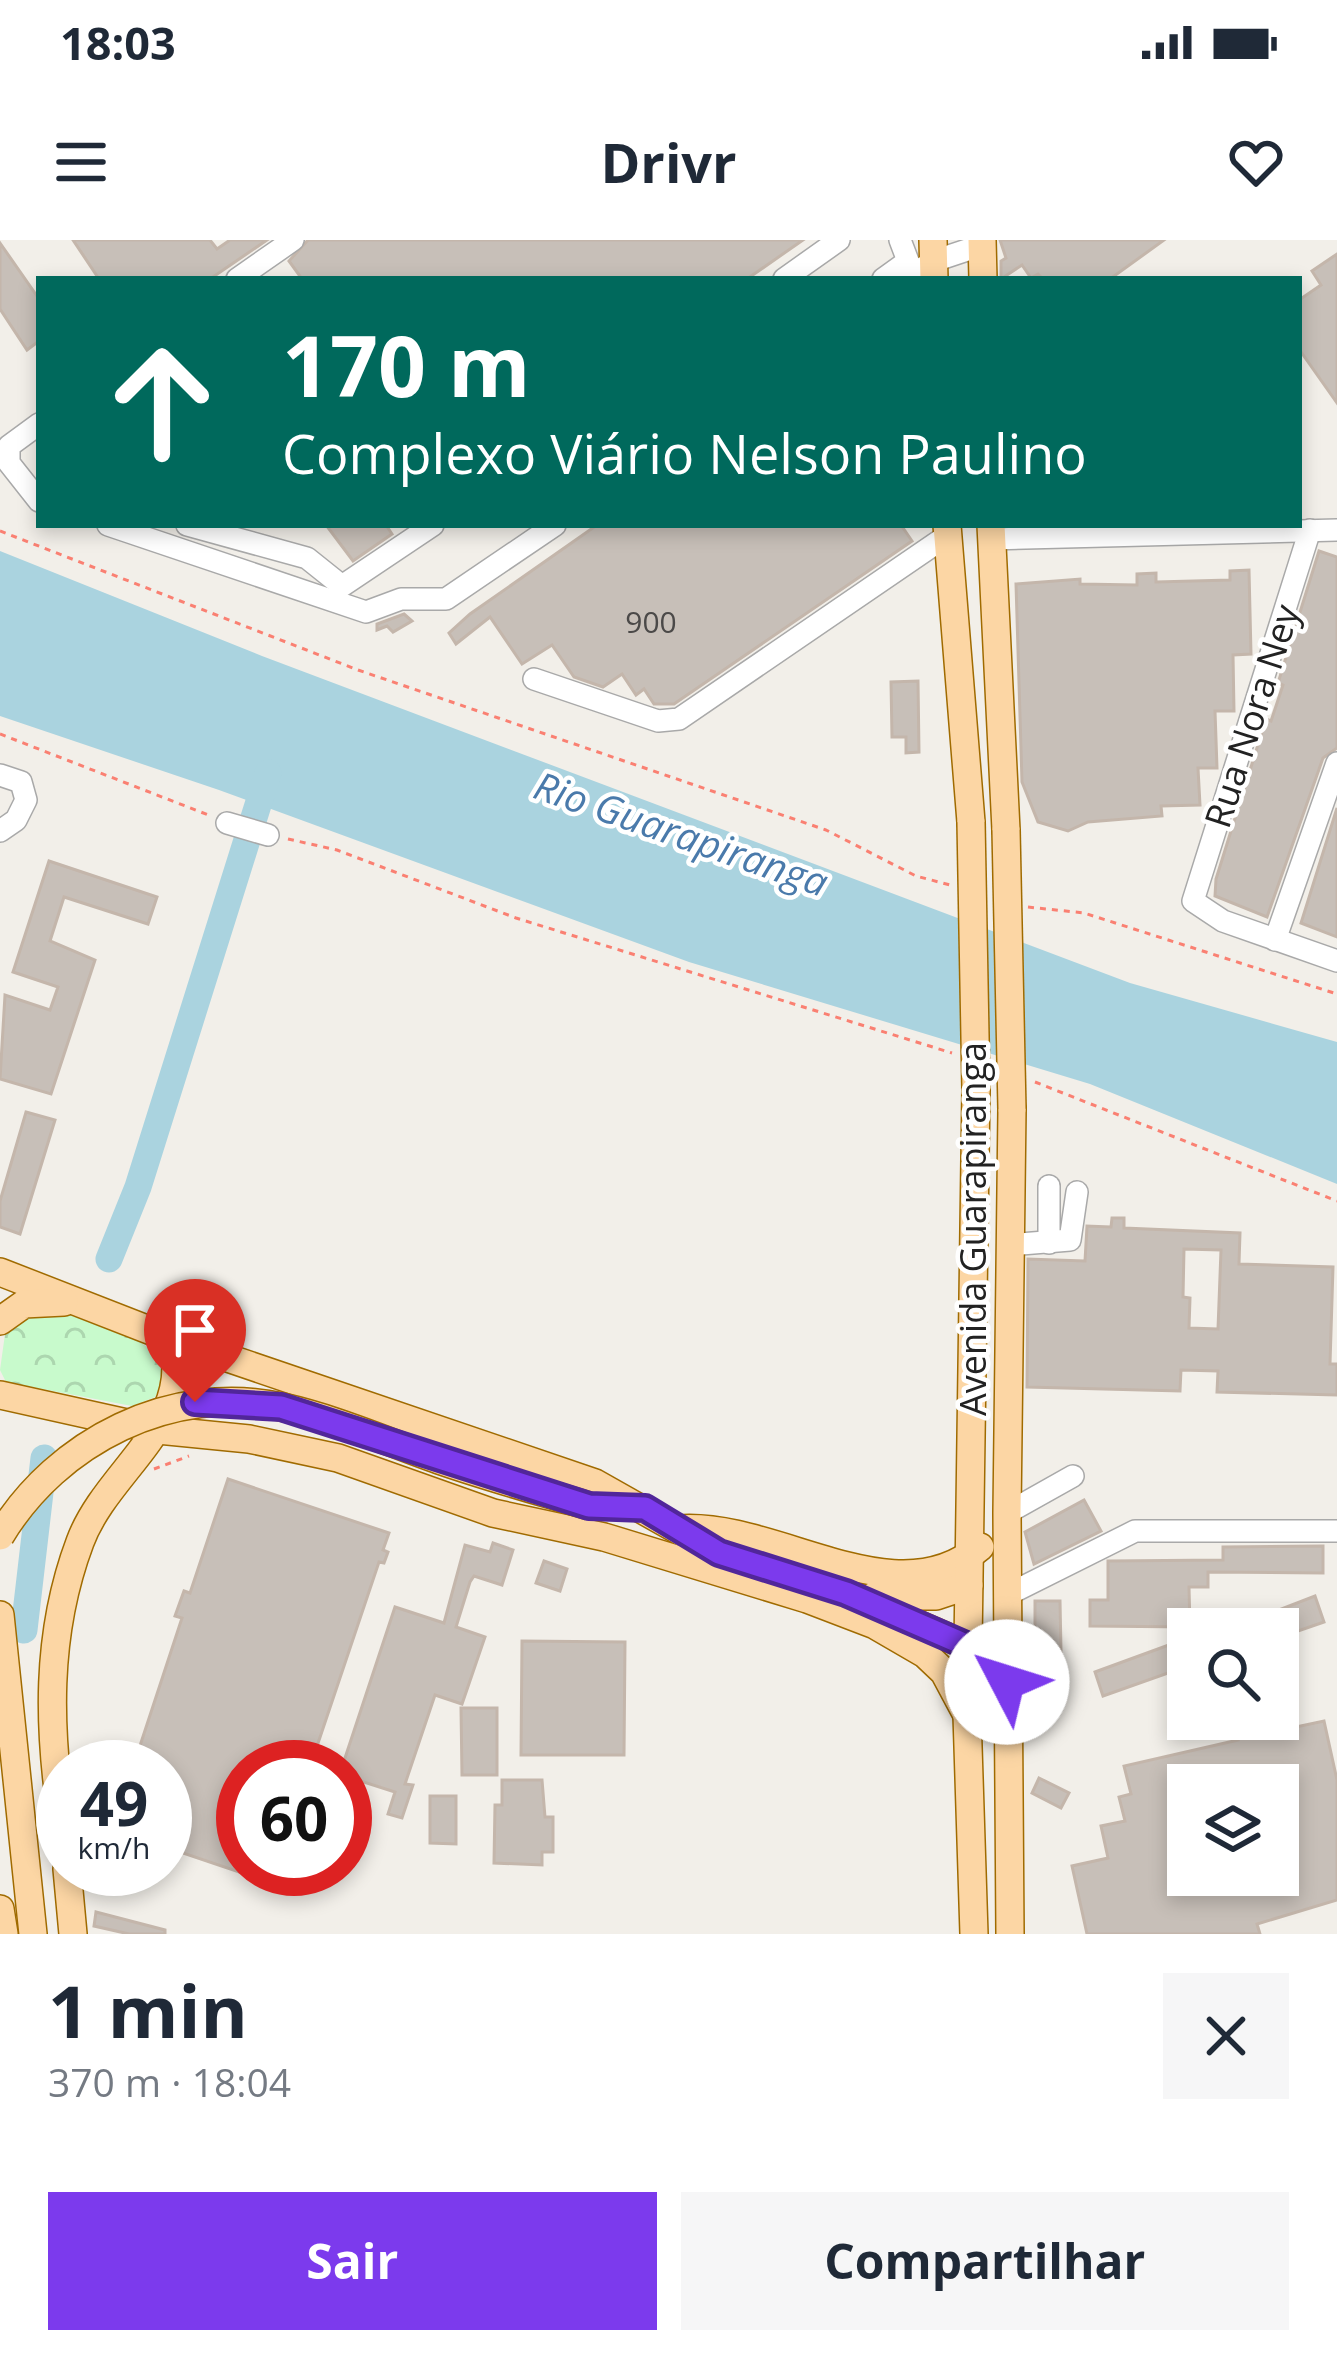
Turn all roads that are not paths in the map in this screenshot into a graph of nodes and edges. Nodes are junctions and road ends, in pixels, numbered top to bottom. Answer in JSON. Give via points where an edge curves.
{"nodes":[{"id":1,"x":293,"y":240,"type":"edge"},
{"id":2,"x":839,"y":240,"type":"edge"},
{"id":3,"x":900,"y":240,"type":"edge"},
{"id":4,"x":982,"y":242,"type":"edge"},
{"id":5,"x":923,"y":268,"type":"edge"},
{"id":6,"x":241,"y":276,"type":"edge"},
{"id":7,"x":788,"y":276,"type":"edge"},
{"id":8,"x":887,"y":276,"type":"edge"},
{"id":9,"x":983,"y":276,"type":"edge"},
{"id":10,"x":36,"y":426,"type":"edge"},
{"id":11,"x":9,"y":463,"type":"junction"},
{"id":12,"x":36,"y":472,"type":"edge"},
{"id":13,"x":36,"y":497,"type":"edge"},
{"id":14,"x":117,"y":528,"type":"edge"},
{"id":15,"x":198,"y":528,"type":"edge"},
{"id":16,"x":429,"y":528,"type":"edge"},
{"id":17,"x":551,"y":528,"type":"edge"},
{"id":18,"x":952,"y":528,"type":"edge"},
{"id":19,"x":1310,"y":530,"type":"junction"},
{"id":20,"x":1337,"y":530,"type":"edge"},
{"id":21,"x":991,"y":532,"type":"edge"},
{"id":22,"x":534,"y":679,"type":"dead end"},
{"id":23,"x":1337,"y":763,"type":"edge"},
{"id":24,"x":0,"y":776,"type":"edge"},
{"id":25,"x":227,"y":823,"type":"road end"},
{"id":26,"x":0,"y":831,"type":"edge"},
{"id":27,"x":268,"y":835,"type":"road end"},
{"id":28,"x":1274,"y":940,"type":"junction"},
{"id":29,"x":1337,"y":961,"type":"edge"},
{"id":30,"x":1049,"y":1186,"type":"dead end"},
{"id":31,"x":1077,"y":1192,"type":"dead end"},
{"id":32,"x":1049,"y":1243,"type":"junction"},
{"id":33,"x":1008,"y":1245,"type":"junction"},
{"id":34,"x":0,"y":1272,"type":"edge"},
{"id":35,"x":80,"y":1303,"type":"junction"},
{"id":36,"x":0,"y":1321,"type":"edge"},
{"id":37,"x":172,"y":1339,"type":"junction"},
{"id":38,"x":0,"y":1396,"type":"edge"},
{"id":39,"x":158,"y":1430,"type":"junction"},
{"id":40,"x":206,"y":1436,"type":"junction"},
{"id":41,"x":1073,"y":1476,"type":"dead end"},
{"id":42,"x":107,"y":1492,"type":"junction"},
{"id":43,"x":645,"y":1508,"type":"junction"},
{"id":44,"x":1007,"y":1519,"type":"junction"},
{"id":45,"x":683,"y":1529,"type":"junction"},
{"id":46,"x":1337,"y":1531,"type":"edge"},
{"id":47,"x":0,"y":1536,"type":"edge"},
{"id":48,"x":604,"y":1537,"type":"junction"},
{"id":49,"x":970,"y":1556,"type":"junction"},
{"id":50,"x":969,"y":1585,"type":"junction"},
{"id":51,"x":846,"y":1593,"type":"junction"},
{"id":52,"x":1007,"y":1595,"type":"junction"},
{"id":53,"x":0,"y":1615,"type":"edge"},
{"id":54,"x":968,"y":1646,"type":"junction"},
{"id":55,"x":1007,"y":1682,"type":"junction"},
{"id":56,"x":967,"y":1715,"type":"junction"},
{"id":57,"x":52,"y":1740,"type":"edge"},
{"id":58,"x":69,"y":1896,"type":"edge"},
{"id":59,"x":0,"y":1909,"type":"edge"},
{"id":60,"x":4,"y":1934,"type":"edge"},
{"id":61,"x":33,"y":1934,"type":"edge"},
{"id":62,"x":73,"y":1934,"type":"edge"},
{"id":63,"x":974,"y":1934,"type":"edge"},
{"id":64,"x":1010,"y":1934,"type":"edge"}],
"edges":[{"from":1,"to":6,"type":"street"},
{"from":2,"to":7,"type":"street"},
{"from":3,"to":8,"type":"street","via":[[908,262]]},
{"from":4,"to":5,"type":"street"},
{"from":4,"to":9,"type":"main road"},
{"from":10,"to":11,"type":"street","via":[[9,446]]},
{"from":11,"to":12,"type":"street"},
{"from":11,"to":13,"type":"street"},
{"from":14,"to":17,"type":"street","via":[[366,612],[400,599],[446,598]]},
{"from":15,"to":16,"type":"street","via":[[307,558],[342,586]]},
{"from":18,"to":21,"type":"main road"},
{"from":18,"to":22,"type":"street","via":[[680,719],[658,721]]},
{"from":18,"to":49,"type":"main road","name":"Avenida Guarapiranga","bridge":true,"via":[[971,823],[976,1090]]},
{"from":19,"to":20,"type":"street"},
{"from":19,"to":21,"type":"street"},
{"from":19,"to":28,"type":"street","name":"Rua Nora Ney","via":[[1193,902]]},
{"from":21,"to":33,"type":"main road","name":"Avenida Guarapiranga","bridge":true,"via":[[1006,830]]},
{"from":23,"to":28,"type":"street"},
{"from":24,"to":26,"type":"street","via":[[21,782],[26,800]]},
{"from":25,"to":27,"type":"street"},
{"from":28,"to":29,"type":"street"},
{"from":30,"to":32,"type":"street"},
{"from":31,"to":32,"type":"street","via":[[1070,1240]]},
{"from":32,"to":33,"type":"street"},
{"from":33,"to":44,"type":"main road","name":"Avenida Guarapiranga"},
{"from":34,"to":35,"type":"main road"},
{"from":35,"to":36,"type":"main road","via":[[24,1304]]},
{"from":35,"to":37,"type":"main road"},
{"from":37,"to":39,"type":"main road","via":[[177,1383]]},
{"from":37,"to":43,"type":"main road","via":[[595,1483]]},
{"from":38,"to":39,"type":"main road"},
{"from":39,"to":40,"type":"main road"},
{"from":39,"to":42,"type":"main road"},
{"from":40,"to":42,"type":"main road","via":[[148,1459]]},
{"from":40,"to":48,"type":"main road","via":[[338,1458],[494,1513]]},
{"from":41,"to":44,"type":"street"},
{"from":42,"to":57,"type":"main road","via":[[79,1543],[53,1663]]},
{"from":43,"to":45,"type":"main road"},
{"from":43,"to":47,"type":"main road","bridge":true,"via":[[589,1506],[281,1407],[195,1402],[110,1431],[69,1457]]},
{"from":44,"to":49,"type":"main road"},
{"from":44,"to":52,"type":"main road","name":"Avenida Guarapiranga"},
{"from":45,"to":48,"type":"main road"},
{"from":45,"to":49,"type":"main road","via":[[723,1527],[882,1575]]},
{"from":45,"to":51,"type":"main road","via":[[719,1553]]},
{"from":46,"to":52,"type":"street","via":[[1135,1531]]},
{"from":48,"to":56,"type":"main road","via":[[875,1625],[931,1658]]},
{"from":49,"to":50,"type":"main road","name":"Avenida Guarapiranga"},
{"from":50,"to":51,"type":"main road","via":[[935,1596]]},
{"from":50,"to":54,"type":"main road","name":"Avenida Guarapiranga"},
{"from":51,"to":54,"type":"main road"},
{"from":52,"to":55,"type":"main road","name":"Avenida Guarapiranga"},
{"from":53,"to":61,"type":"main road"},
{"from":54,"to":55,"type":"main road"},
{"from":54,"to":56,"type":"main road","name":"Avenida Guarapiranga"},
{"from":55,"to":64,"type":"main road","name":"Avenida Guarapiranga"},
{"from":56,"to":63,"type":"main road","name":"Avenida Guarapiranga"},
{"from":58,"to":62,"type":"main road"},
{"from":59,"to":60,"type":"main road"}]}
